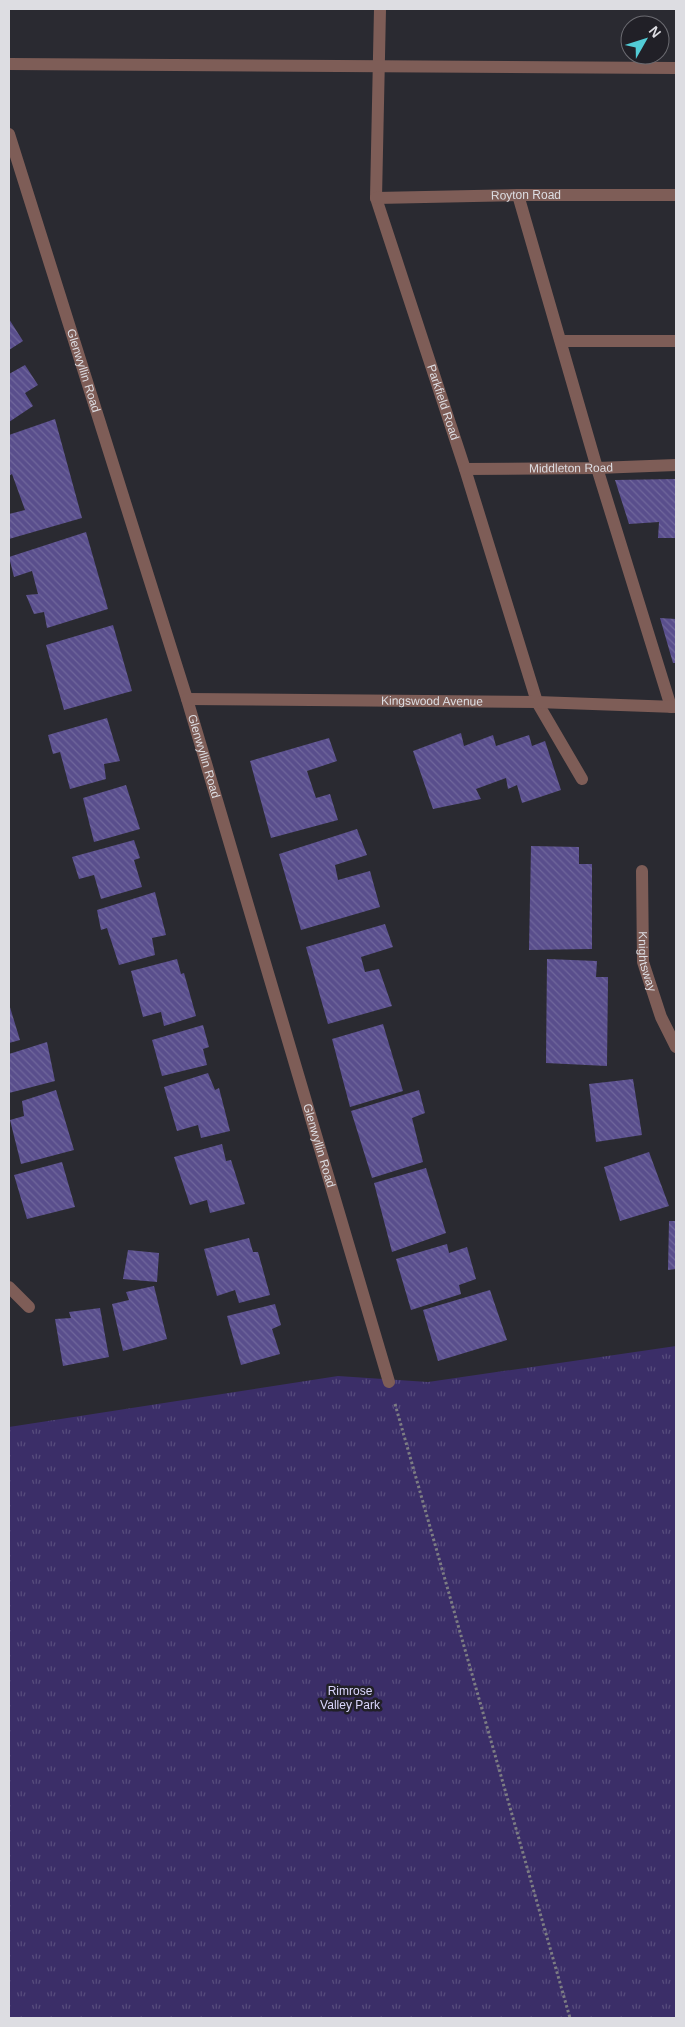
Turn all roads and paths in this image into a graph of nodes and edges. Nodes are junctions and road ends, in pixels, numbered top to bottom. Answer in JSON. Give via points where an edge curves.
{"nodes":[{"id":1,"x":380,"y":9,"type":"edge"},
{"id":2,"x":9,"y":64,"type":"edge"},
{"id":3,"x":380,"y":67,"type":"junction"},
{"id":4,"x":676,"y":68,"type":"edge"},
{"id":5,"x":9,"y":134,"type":"edge"},
{"id":6,"x":518,"y":195,"type":"junction"},
{"id":7,"x":676,"y":195,"type":"edge"},
{"id":8,"x":376,"y":198,"type":"junction"},
{"id":9,"x":561,"y":341,"type":"junction"},
{"id":10,"x":676,"y":341,"type":"edge"},
{"id":11,"x":676,"y":465,"type":"edge"},
{"id":12,"x":598,"y":468,"type":"junction"},
{"id":13,"x":465,"y":469,"type":"junction"},
{"id":14,"x":187,"y":699,"type":"junction"},
{"id":15,"x":537,"y":702,"type":"junction"},
{"id":16,"x":674,"y":707,"type":"edge"},
{"id":17,"x":582,"y":778,"type":"dead end"},
{"id":18,"x":642,"y":871,"type":"dead end"},
{"id":19,"x":676,"y":1047,"type":"edge"},
{"id":20,"x":9,"y":1287,"type":"edge"},
{"id":21,"x":28,"y":1307,"type":"dead end"},
{"id":22,"x":389,"y":1382,"type":"joint"},
{"id":23,"x":570,"y":2018,"type":"edge"}],
"edges":[{"from":1,"to":3,"type":"street","name":"Parkfield Road"},
{"from":2,"to":3,"type":"street"},
{"from":3,"to":4,"type":"street"},
{"from":3,"to":8,"type":"street","name":"Parkfield Road"},
{"from":5,"to":14,"type":"street","name":"Glenwyllin Road"},
{"from":6,"to":7,"type":"street","name":"Royton Road"},
{"from":6,"to":8,"type":"street","name":"Royton Road"},
{"from":6,"to":9,"type":"street"},
{"from":8,"to":13,"type":"street","name":"Parkfield Road"},
{"from":9,"to":10,"type":"street"},
{"from":9,"to":12,"type":"street"},
{"from":11,"to":12,"type":"street","name":"Middleton Road"},
{"from":12,"to":13,"type":"street","name":"Middleton Road"},
{"from":12,"to":16,"type":"street"},
{"from":13,"to":15,"type":"street","name":"Parkfield Road"},
{"from":14,"to":15,"type":"street","name":"Kingswood Avenue"},
{"from":14,"to":22,"type":"street","name":"Glenwyllin Road"},
{"from":15,"to":16,"type":"street","name":"Kingswood Avenue"},
{"from":15,"to":17,"type":"street","name":"Parkfield Road"},
{"from":18,"to":19,"type":"street","name":"Knightsway","via":[[643,962],[661,1017]]},
{"from":20,"to":21,"type":"street"},
{"from":22,"to":23,"type":"path"}]}
